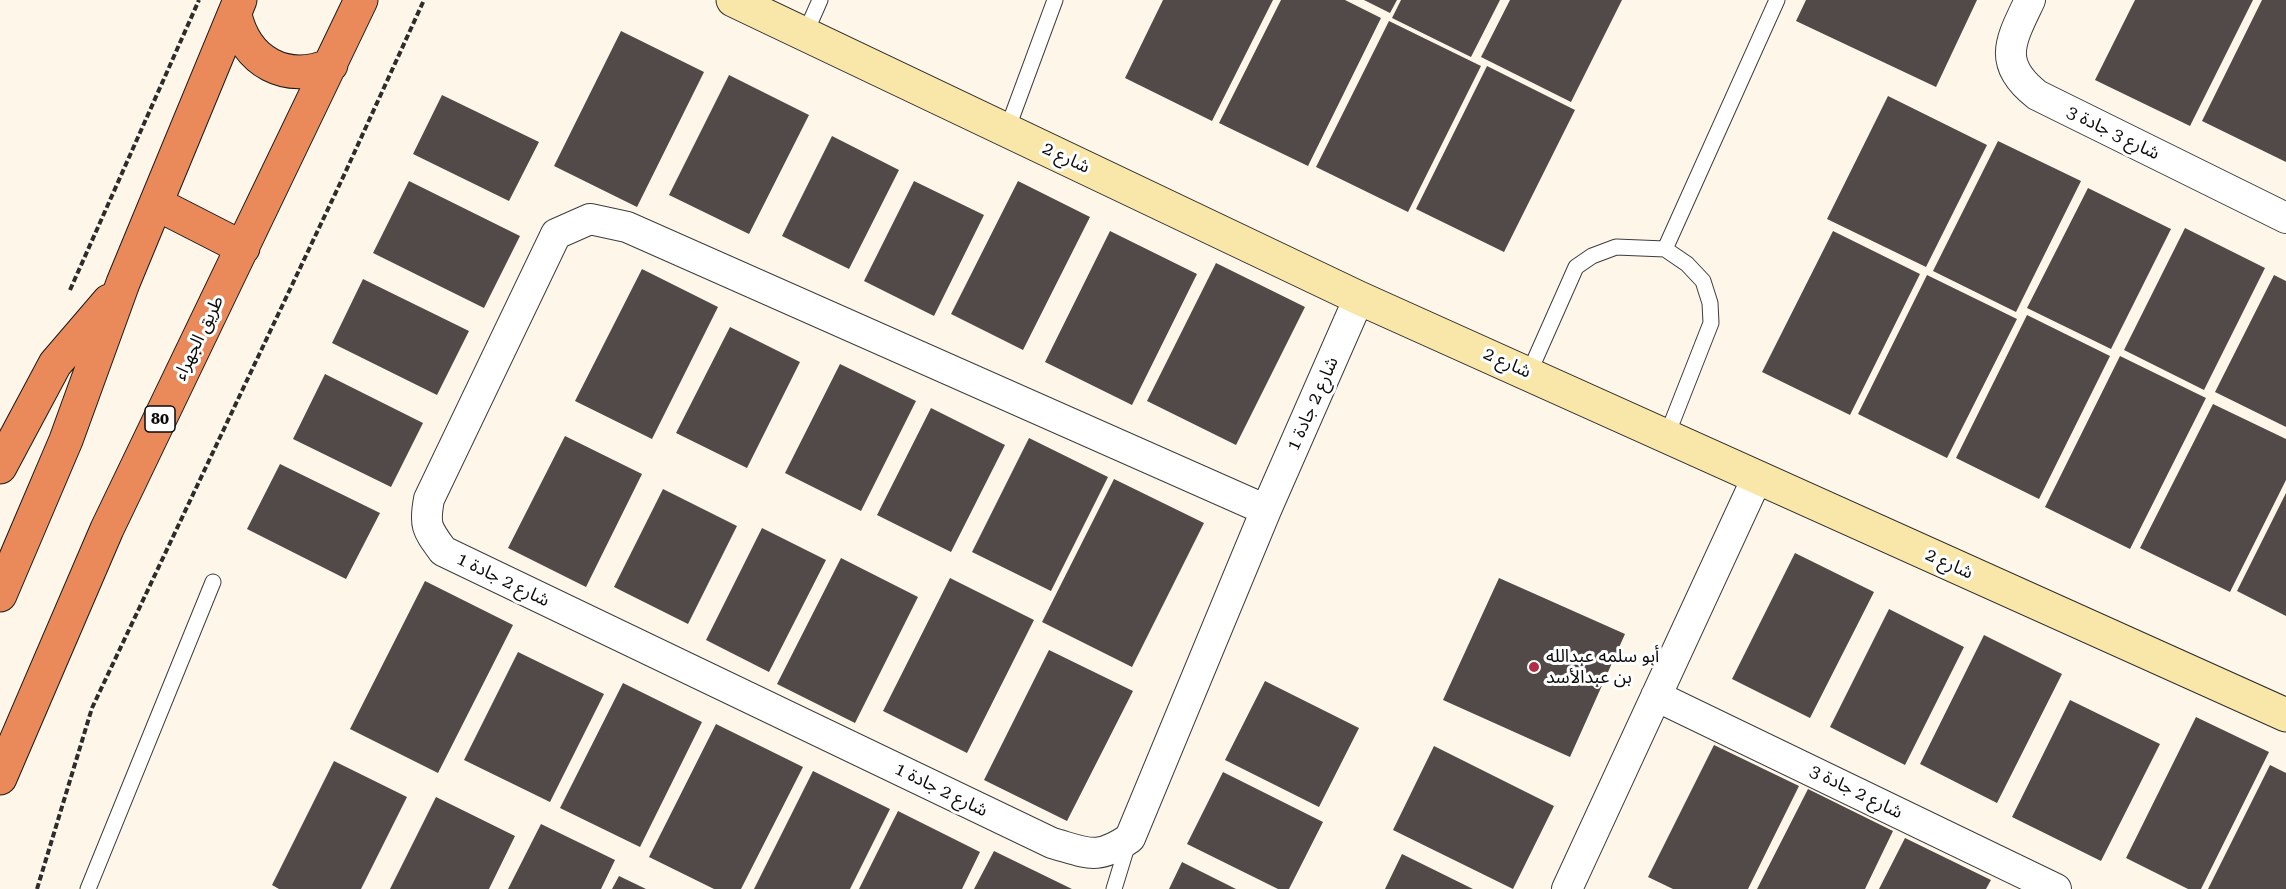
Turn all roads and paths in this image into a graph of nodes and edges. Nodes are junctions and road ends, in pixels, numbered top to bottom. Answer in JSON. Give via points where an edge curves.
{"nodes":[{"id":1,"x":199,"y":0,"type":"edge"},
{"id":2,"x":361,"y":0,"type":"edge"},
{"id":3,"x":424,"y":0,"type":"edge"},
{"id":4,"x":733,"y":0,"type":"edge"},
{"id":5,"x":820,"y":0,"type":"edge"},
{"id":6,"x":1055,"y":0,"type":"edge"},
{"id":7,"x":1777,"y":0,"type":"edge"},
{"id":8,"x":2030,"y":0,"type":"edge"},
{"id":9,"x":238,"y":7,"type":"edge"},
{"id":10,"x":805,"y":34,"type":"junction"},
{"id":11,"x":331,"y":65,"type":"junction"},
{"id":12,"x":1007,"y":130,"type":"junction"},
{"id":13,"x":157,"y":204,"type":"junction"},
{"id":14,"x":2286,"y":218,"type":"edge"},
{"id":15,"x":243,"y":248,"type":"junction"},
{"id":16,"x":1665,"y":249,"type":"junction"},
{"id":17,"x":123,"y":283,"type":"junction"},
{"id":18,"x":68,"y":295,"type":"dead end"},
{"id":19,"x":1359,"y":297,"type":"junction"},
{"id":20,"x":1529,"y":374,"type":"junction"},
{"id":21,"x":1667,"y":435,"type":"junction"},
{"id":22,"x":0,"y":467,"type":"edge"},
{"id":23,"x":1757,"y":478,"type":"junction"},
{"id":24,"x":1266,"y":510,"type":"junction"},
{"id":25,"x":213,"y":582,"type":"dead end"},
{"id":26,"x":0,"y":595,"type":"edge"},
{"id":27,"x":1656,"y":696,"type":"junction"},
{"id":28,"x":2286,"y":715,"type":"edge"},
{"id":29,"x":0,"y":778,"type":"edge"},
{"id":30,"x":1130,"y":838,"type":"junction"},
{"id":31,"x":38,"y":889,"type":"edge"},
{"id":32,"x":88,"y":889,"type":"edge"},
{"id":33,"x":1114,"y":889,"type":"edge"},
{"id":34,"x":1567,"y":889,"type":"edge"},
{"id":35,"x":2056,"y":889,"type":"edge"}],
"edges":[{"from":1,"to":18,"type":"path"},
{"from":2,"to":11,"type":"highway","name":"طريق الجهراء","number":"80"},
{"from":3,"to":31,"type":"path","via":[[92,708]]},
{"from":4,"to":10,"type":"street","name":"شارع 2"},
{"from":5,"to":10,"type":"lane"},
{"from":6,"to":12,"type":"lane"},
{"from":7,"to":16,"type":"lane"},
{"from":8,"to":14,"type":"street","name":"شارع 3 جادة 3","via":[[2012,38],[2014,71],[2024,85],[2037,95]]},
{"from":9,"to":11,"type":"highway","via":[[244,41],[263,61],[286,71],[309,72]]},
{"from":9,"to":13,"type":"highway"},
{"from":10,"to":12,"type":"street","name":"شارع 2"},
{"from":11,"to":15,"type":"highway","name":"طريق الجهراء","number":"80"},
{"from":12,"to":19,"type":"street","name":"شارع 2"},
{"from":13,"to":15,"type":"highway"},
{"from":13,"to":17,"type":"highway"},
{"from":15,"to":29,"type":"highway","name":"طريق الجهراء","number":"80","via":[[107,529]]},
{"from":16,"to":20,"type":"lane","via":[[1616,247],[1576,267]]},
{"from":16,"to":21,"type":"lane","via":[[1703,281],[1711,323]]},
{"from":17,"to":22,"type":"highway","via":[[55,364]]},
{"from":17,"to":26,"type":"highway","via":[[66,440]]},
{"from":19,"to":20,"type":"street","name":"شارع 2"},
{"from":19,"to":24,"type":"street","name":"شارع 2 جادة 1"},
{"from":20,"to":21,"type":"street","name":"شارع 2"},
{"from":21,"to":23,"type":"street","name":"شارع 2"},
{"from":23,"to":27,"type":"street"},
{"from":23,"to":28,"type":"street","name":"شارع 2"},
{"from":24,"to":30,"type":"street","name":"شارع 2 جادة 1"},
{"from":24,"to":30,"type":"street","name":"شارع 2 جادة 1","via":[[627,227],[590,219],[556,234],[429,499],[425,519],[443,551],[1052,843],[1093,854],[1113,850]]},
{"from":25,"to":32,"type":"lane"},
{"from":27,"to":34,"type":"street"},
{"from":27,"to":35,"type":"street","name":"شارع 2 جادة 3"},
{"from":30,"to":33,"type":"lane"}]}
